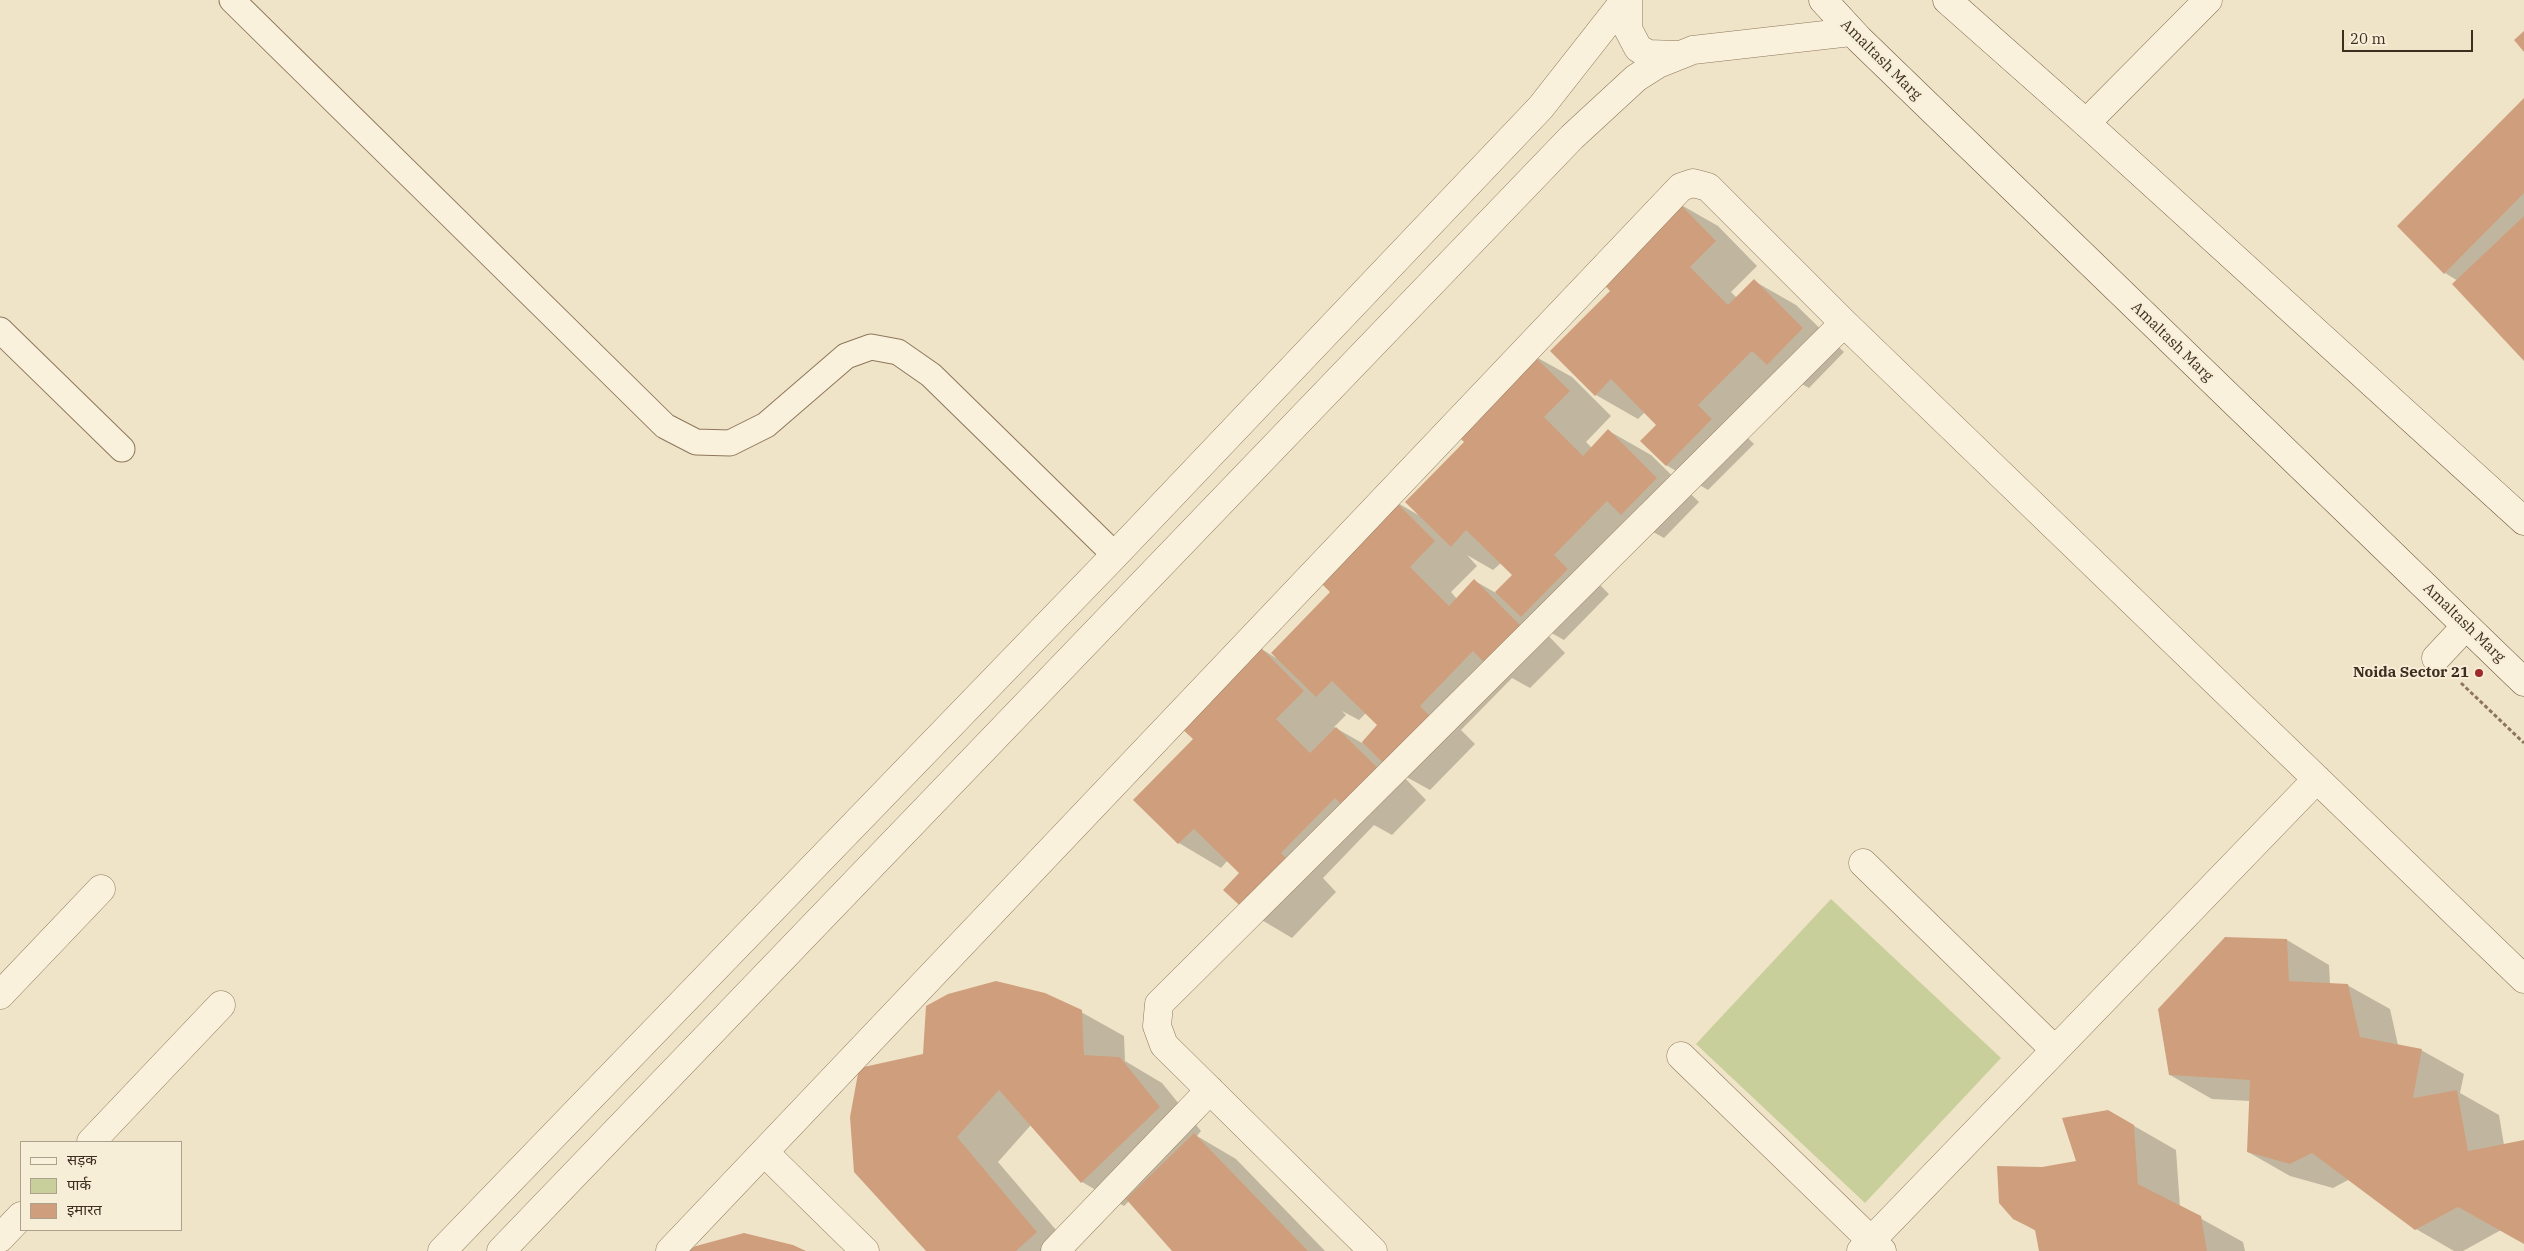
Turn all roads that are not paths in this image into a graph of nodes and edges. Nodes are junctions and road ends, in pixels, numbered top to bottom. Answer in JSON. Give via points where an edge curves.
{"nodes":[{"id":1,"x":232,"y":0,"type":"edge"},
{"id":2,"x":1626,"y":0,"type":"edge"},
{"id":3,"x":1822,"y":0,"type":"edge"},
{"id":4,"x":1947,"y":0,"type":"edge"},
{"id":5,"x":2208,"y":0,"type":"edge"},
{"id":6,"x":1851,"y":32,"type":"junction"},
{"id":7,"x":1678,"y":55,"type":"junction"},
{"id":8,"x":2086,"y":122,"type":"junction"},
{"id":9,"x":1344,"y":312,"type":"junction"},
{"id":10,"x":1844,"y":323,"type":"junction"},
{"id":11,"x":0,"y":330,"type":"edge"},
{"id":12,"x":1375,"y":342,"type":"junction"},
{"id":13,"x":122,"y":449,"type":"dead end"},
{"id":14,"x":2524,"y":521,"type":"edge"},
{"id":15,"x":1115,"y":555,"type":"junction"},
{"id":16,"x":2466,"y":626,"type":"junction"},
{"id":17,"x":2436,"y":658,"type":"road end"},
{"id":18,"x":2524,"y":682,"type":"edge"},
{"id":19,"x":2317,"y":779,"type":"junction"},
{"id":20,"x":1863,"y":863,"type":"dead end"},
{"id":21,"x":101,"y":889,"type":"dead end"},
{"id":22,"x":2524,"y":979,"type":"edge"},
{"id":23,"x":0,"y":995,"type":"edge"},
{"id":24,"x":221,"y":1005,"type":"dead end"},
{"id":25,"x":2055,"y":1050,"type":"junction"},
{"id":26,"x":1681,"y":1056,"type":"dead end"},
{"id":27,"x":1210,"y":1090,"type":"junction"},
{"id":28,"x":92,"y":1141,"type":"edge"},
{"id":29,"x":764,"y":1152,"type":"junction"},
{"id":30,"x":20,"y":1217,"type":"edge"},
{"id":31,"x":0,"y":1238,"type":"edge"},
{"id":32,"x":1871,"y":1248,"type":"edge"},
{"id":33,"x":442,"y":1251,"type":"edge"},
{"id":34,"x":501,"y":1251,"type":"edge"},
{"id":35,"x":670,"y":1251,"type":"edge"},
{"id":36,"x":865,"y":1251,"type":"edge"},
{"id":37,"x":1055,"y":1251,"type":"edge"},
{"id":38,"x":1373,"y":1251,"type":"edge"}],
"edges":[{"from":1,"to":15,"type":"lane","via":[[665,426],[696,442],[730,443],[766,425],[846,356],[871,347],[898,352],[931,375]]},
{"from":2,"to":7,"type":"street","via":[[1628,29],[1638,48],[1648,54]]},
{"from":2,"to":9,"type":"street","via":[[1541,107]]},
{"from":3,"to":6,"type":"street","name":"Amaltash Marg"},
{"from":4,"to":8,"type":"street"},
{"from":5,"to":8,"type":"street"},
{"from":6,"to":7,"type":"street","via":[[1720,46]]},
{"from":6,"to":16,"type":"street","name":"Amaltash Marg"},
{"from":7,"to":12,"type":"street","via":[[1636,78],[1572,137]]},
{"from":8,"to":14,"type":"street"},
{"from":9,"to":12,"type":"street"},
{"from":9,"to":15,"type":"street"},
{"from":10,"to":19,"type":"street"},
{"from":10,"to":27,"type":"street","via":[[1159,1004],[1157,1026],[1164,1045]]},
{"from":10,"to":29,"type":"street","via":[[1708,187],[1693,183],[1681,187]]},
{"from":11,"to":13,"type":"lane"},
{"from":12,"to":34,"type":"street"},
{"from":15,"to":33,"type":"street"},
{"from":16,"to":17,"type":"street"},
{"from":16,"to":18,"type":"street","name":"Amaltash Marg"},
{"from":19,"to":22,"type":"street"},
{"from":19,"to":25,"type":"street"},
{"from":20,"to":25,"type":"street"},
{"from":21,"to":23,"type":"street"},
{"from":24,"to":28,"type":"street"},
{"from":25,"to":32,"type":"street"},
{"from":26,"to":32,"type":"street"},
{"from":27,"to":37,"type":"street"},
{"from":27,"to":38,"type":"street"},
{"from":29,"to":35,"type":"street"},
{"from":29,"to":36,"type":"street"},
{"from":30,"to":31,"type":"street"}]}
